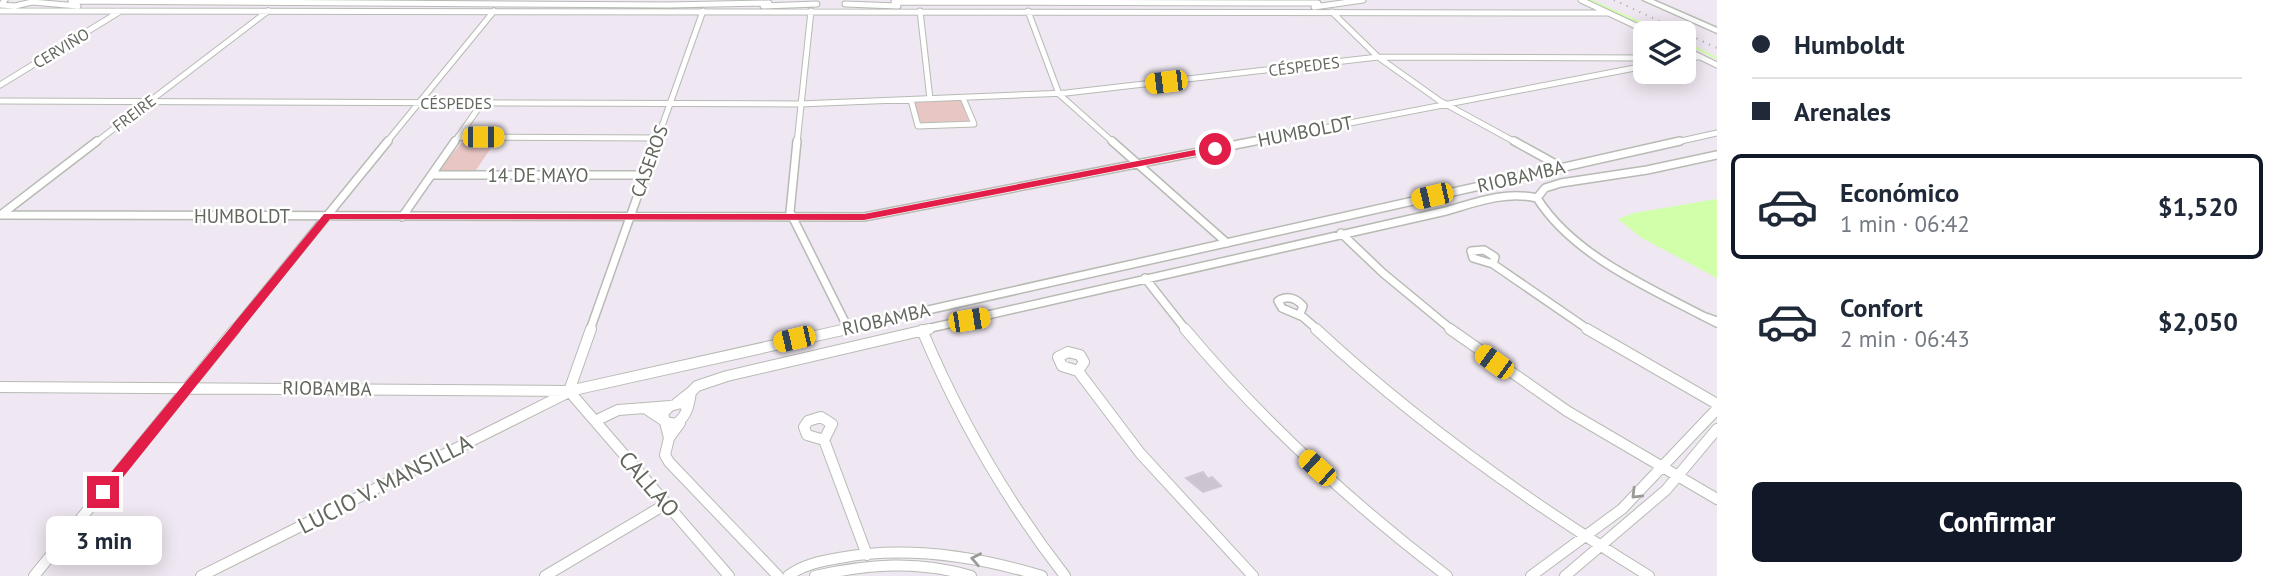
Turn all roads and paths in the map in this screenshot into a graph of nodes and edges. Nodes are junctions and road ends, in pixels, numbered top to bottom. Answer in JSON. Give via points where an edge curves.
{"nodes":[{"id":1,"x":5,"y":0,"type":"edge"},
{"id":2,"x":58,"y":0,"type":"edge"},
{"id":3,"x":800,"y":0,"type":"edge"},
{"id":4,"x":862,"y":0,"type":"edge"},
{"id":5,"x":1342,"y":0,"type":"edge"},
{"id":6,"x":1363,"y":0,"type":"edge"},
{"id":7,"x":1581,"y":0,"type":"edge"},
{"id":8,"x":1647,"y":0,"type":"edge"},
{"id":9,"x":35,"y":1,"type":"edge"},
{"id":10,"x":816,"y":2,"type":"edge"},
{"id":11,"x":847,"y":2,"type":"edge"},
{"id":12,"x":0,"y":4,"type":"edge"},
{"id":13,"x":654,"y":6,"type":"junction"},
{"id":14,"x":1019,"y":6,"type":"junction"},
{"id":15,"x":1302,"y":6,"type":"junction"},
{"id":16,"x":270,"y":7,"type":"junction"},
{"id":17,"x":0,"y":10,"type":"edge"},
{"id":18,"x":121,"y":11,"type":"junction"},
{"id":19,"x":494,"y":11,"type":"junction"},
{"id":20,"x":703,"y":11,"type":"junction"},
{"id":21,"x":811,"y":11,"type":"junction"},
{"id":22,"x":920,"y":11,"type":"junction"},
{"id":23,"x":1028,"y":11,"type":"junction"},
{"id":24,"x":1332,"y":12,"type":"junction"},
{"id":25,"x":1608,"y":13,"type":"junction"},
{"id":26,"x":1633,"y":25,"type":"edge"},
{"id":27,"x":1717,"y":31,"type":"edge"},
{"id":28,"x":1696,"y":55,"type":"edge"},
{"id":29,"x":1378,"y":57,"type":"junction"},
{"id":30,"x":1696,"y":57,"type":"edge"},
{"id":31,"x":1701,"y":57,"type":"junction"},
{"id":32,"x":1633,"y":58,"type":"edge"},
{"id":33,"x":1717,"y":65,"type":"edge"},
{"id":34,"x":1633,"y":68,"type":"edge"},
{"id":35,"x":0,"y":85,"type":"edge"},
{"id":36,"x":1059,"y":94,"type":"junction"},
{"id":37,"x":963,"y":98,"type":"junction"},
{"id":38,"x":930,"y":99,"type":"junction"},
{"id":39,"x":911,"y":100,"type":"junction"},
{"id":40,"x":0,"y":101,"type":"edge"},
{"id":41,"x":150,"y":102,"type":"junction"},
{"id":42,"x":420,"y":103,"type":"junction"},
{"id":43,"x":482,"y":103,"type":"junction"},
{"id":44,"x":670,"y":104,"type":"junction"},
{"id":45,"x":800,"y":104,"type":"junction"},
{"id":46,"x":1446,"y":104,"type":"junction"},
{"id":47,"x":1717,"y":133,"type":"edge"},
{"id":48,"x":458,"y":137,"type":"junction"},
{"id":49,"x":658,"y":138,"type":"junction"},
{"id":50,"x":1717,"y":155,"type":"edge"},
{"id":51,"x":1138,"y":164,"type":"junction"},
{"id":52,"x":1561,"y":167,"type":"junction"},
{"id":53,"x":432,"y":175,"type":"junction"},
{"id":54,"x":644,"y":175,"type":"junction"},
{"id":55,"x":1537,"y":198,"type":"junction"},
{"id":56,"x":1,"y":215,"type":"edge"},
{"id":57,"x":327,"y":216,"type":"junction"},
{"id":58,"x":402,"y":217,"type":"junction"},
{"id":59,"x":629,"y":218,"type":"junction"},
{"id":60,"x":790,"y":218,"type":"junction"},
{"id":61,"x":1341,"y":233,"type":"junction"},
{"id":62,"x":1227,"y":243,"type":"junction"},
{"id":63,"x":1493,"y":264,"type":"dead end"},
{"id":64,"x":1145,"y":278,"type":"junction"},
{"id":65,"x":1300,"y":314,"type":"dead end"},
{"id":66,"x":1717,"y":322,"type":"edge"},
{"id":67,"x":848,"y":328,"type":"junction"},
{"id":68,"x":922,"y":330,"type":"junction"},
{"id":69,"x":1078,"y":372,"type":"dead end"},
{"id":70,"x":188,"y":386,"type":"junction"},
{"id":71,"x":0,"y":387,"type":"edge"},
{"id":72,"x":569,"y":391,"type":"junction"},
{"id":73,"x":691,"y":391,"type":"junction"},
{"id":74,"x":1717,"y":404,"type":"edge"},
{"id":75,"x":673,"y":405,"type":"junction"},
{"id":76,"x":688,"y":407,"type":"junction"},
{"id":77,"x":645,"y":408,"type":"junction"},
{"id":78,"x":1717,"y":409,"type":"edge"},
{"id":79,"x":595,"y":421,"type":"junction"},
{"id":80,"x":664,"y":421,"type":"junction"},
{"id":81,"x":681,"y":422,"type":"junction"},
{"id":82,"x":1717,"y":429,"type":"edge"},
{"id":83,"x":668,"y":438,"type":"junction"},
{"id":84,"x":824,"y":440,"type":"dead end"},
{"id":85,"x":1661,"y":469,"type":"junction"},
{"id":86,"x":1675,"y":477,"type":"junction"},
{"id":87,"x":1717,"y":499,"type":"edge"},
{"id":88,"x":666,"y":503,"type":"junction"},
{"id":89,"x":1585,"y":537,"type":"junction"},
{"id":90,"x":1600,"y":547,"type":"junction"},
{"id":91,"x":866,"y":553,"type":"junction"},
{"id":92,"x":870,"y":566,"type":"junction"},
{"id":93,"x":34,"y":576,"type":"edge"},
{"id":94,"x":201,"y":576,"type":"edge"},
{"id":95,"x":545,"y":576,"type":"edge"},
{"id":96,"x":729,"y":576,"type":"edge"},
{"id":97,"x":778,"y":576,"type":"edge"},
{"id":98,"x":788,"y":576,"type":"edge"},
{"id":99,"x":815,"y":576,"type":"edge"},
{"id":100,"x":971,"y":576,"type":"edge"},
{"id":101,"x":1042,"y":576,"type":"edge"},
{"id":102,"x":1065,"y":576,"type":"edge"},
{"id":103,"x":1253,"y":576,"type":"edge"},
{"id":104,"x":1447,"y":576,"type":"edge"},
{"id":105,"x":1531,"y":576,"type":"edge"},
{"id":106,"x":1565,"y":576,"type":"edge"},
{"id":107,"x":1649,"y":576,"type":"edge"}],
"edges":[{"from":1,"to":12,"type":"street"},
{"from":2,"to":16,"type":"street"},
{"from":3,"to":13,"type":"street"},
{"from":4,"to":14,"type":"street"},
{"from":5,"to":15,"type":"street"},
{"from":6,"to":15,"type":"street"},
{"from":7,"to":25,"type":"street"},
{"from":8,"to":27,"type":"main road"},
{"from":9,"to":12,"type":"street"},
{"from":9,"to":16,"type":"street","via":[[89,7]]},
{"from":10,"to":11,"type":"street","via":[[830,7]]},
{"from":10,"to":13,"type":"street"},
{"from":11,"to":14,"type":"street"},
{"from":13,"to":16,"type":"street"},
{"from":14,"to":15,"type":"street"},
{"from":16,"to":18,"type":"street"},
{"from":16,"to":19,"type":"street"},
{"from":16,"to":41,"type":"street","name":"FREIRE"},
{"from":17,"to":18,"type":"street"},
{"from":18,"to":35,"type":"street","name":"CERVIÑO"},
{"from":19,"to":20,"type":"street"},
{"from":19,"to":42,"type":"street"},
{"from":20,"to":21,"type":"street"},
{"from":20,"to":44,"type":"street","name":"CASEROS"},
{"from":21,"to":22,"type":"street"},
{"from":21,"to":45,"type":"street"},
{"from":22,"to":23,"type":"street"},
{"from":22,"to":38,"type":"street"},
{"from":23,"to":24,"type":"street"},
{"from":23,"to":36,"type":"street"},
{"from":24,"to":25,"type":"street"},
{"from":24,"to":29,"type":"street"},
{"from":25,"to":26,"type":"street"},
{"from":28,"to":31,"type":"street"},
{"from":29,"to":32,"type":"street","name":"CÉSPEDES"},
{"from":29,"to":36,"type":"street","name":"CÉSPEDES"},
{"from":29,"to":46,"type":"street"},
{"from":30,"to":31,"type":"street"},
{"from":31,"to":33,"type":"street"},
{"from":34,"to":46,"type":"street","name":"HUMBOLDT"},
{"from":36,"to":37,"type":"street","name":"CÉSPEDES"},
{"from":36,"to":51,"type":"street"},
{"from":37,"to":38,"type":"street","name":"CÉSPEDES"},
{"from":37,"to":39,"type":"street","via":[[974,124],[918,127]]},
{"from":38,"to":39,"type":"street","name":"CÉSPEDES"},
{"from":39,"to":45,"type":"street","name":"CÉSPEDES"},
{"from":40,"to":41,"type":"street","name":"CÉSPEDES"},
{"from":41,"to":42,"type":"street","name":"CÉSPEDES"},
{"from":41,"to":56,"type":"street","name":"FREIRE"},
{"from":42,"to":43,"type":"street","name":"CÉSPEDES"},
{"from":42,"to":57,"type":"street"},
{"from":43,"to":44,"type":"street","name":"CÉSPEDES"},
{"from":43,"to":48,"type":"street"},
{"from":44,"to":45,"type":"street","name":"CÉSPEDES"},
{"from":44,"to":49,"type":"street","name":"CASEROS"},
{"from":45,"to":60,"type":"street"},
{"from":46,"to":51,"type":"street","name":"HUMBOLDT"},
{"from":46,"to":52,"type":"street"},
{"from":47,"to":52,"type":"street","name":"RIOBAMBA"},
{"from":48,"to":49,"type":"street"},
{"from":48,"to":53,"type":"street"},
{"from":49,"to":54,"type":"street","name":"CASEROS"},
{"from":50,"to":55,"type":"street","via":[[1561,183],[1545,188]]},
{"from":51,"to":60,"type":"street","name":"HUMBOLDT","via":[[876,215]]},
{"from":51,"to":62,"type":"street"},
{"from":52,"to":62,"type":"street","name":"RIOBAMBA"},
{"from":53,"to":54,"type":"street","name":"14 DE MAYO"},
{"from":53,"to":58,"type":"street"},
{"from":54,"to":59,"type":"street","name":"CASEROS"},
{"from":55,"to":61,"type":"street","via":[[1503,195]]},
{"from":55,"to":66,"type":"street","via":[[1551,220],[1584,244]]},
{"from":56,"to":57,"type":"street","name":"HUMBOLDT"},
{"from":57,"to":58,"type":"street","name":"HUMBOLDT"},
{"from":57,"to":70,"type":"street"},
{"from":58,"to":59,"type":"street","name":"HUMBOLDT"},
{"from":59,"to":60,"type":"street","name":"HUMBOLDT"},
{"from":59,"to":72,"type":"street","name":"CASEROS"},
{"from":60,"to":67,"type":"street"},
{"from":61,"to":64,"type":"street"},
{"from":61,"to":85,"type":"street","via":[[1464,341]]},
{"from":62,"to":67,"type":"street","name":"RIOBAMBA"},
{"from":63,"to":74,"type":"street","via":[[1592,333]]},
{"from":64,"to":68,"type":"street"},
{"from":64,"to":104,"type":"street","via":[[1192,340],[1270,425]]},
{"from":65,"to":89,"type":"street","via":[[1403,405]]},
{"from":67,"to":72,"type":"street","name":"RIOBAMBA"},
{"from":68,"to":73,"type":"street","via":[[709,381]]},
{"from":68,"to":102,"type":"street","via":[[960,413],[1008,494]]},
{"from":69,"to":103,"type":"street","via":[[1140,453]]},
{"from":70,"to":71,"type":"street","name":"RIOBAMBA"},
{"from":70,"to":72,"type":"street","name":"RIOBAMBA"},
{"from":70,"to":93,"type":"street"},
{"from":72,"to":79,"type":"street","name":"CALLAO"},
{"from":72,"to":94,"type":"street","name":"LUCIO V. MANSILLA"},
{"from":73,"to":75,"type":"street"},
{"from":73,"to":76,"type":"street"},
{"from":75,"to":76,"type":"street"},
{"from":75,"to":77,"type":"street"},
{"from":75,"to":80,"type":"street","via":[[663,413]]},
{"from":76,"to":81,"type":"street"},
{"from":77,"to":79,"type":"street","via":[[618,410]]},
{"from":77,"to":80,"type":"street"},
{"from":78,"to":85,"type":"street"},
{"from":79,"to":88,"type":"street","name":"CALLAO"},
{"from":80,"to":81,"type":"street"},
{"from":80,"to":83,"type":"street"},
{"from":81,"to":83,"type":"street"},
{"from":82,"to":86,"type":"street"},
{"from":83,"to":97,"type":"street","via":[[665,455],[669,462]]},
{"from":84,"to":91,"type":"street"},
{"from":85,"to":86,"type":"street"},
{"from":85,"to":89,"type":"street","one_way":true,"via":[[1622,509]]},
{"from":86,"to":87,"type":"street"},
{"from":86,"to":90,"type":"street"},
{"from":88,"to":95,"type":"street"},
{"from":88,"to":96,"type":"street","name":"CALLAO"},
{"from":89,"to":90,"type":"street"},
{"from":89,"to":105,"type":"street"},
{"from":90,"to":106,"type":"street"},
{"from":90,"to":107,"type":"street"},
{"from":91,"to":92,"type":"street"},
{"from":91,"to":98,"type":"street","via":[[809,565]]},
{"from":101,"to":91,"type":"street","one_way":true,"via":[[958,556]]},
{"from":92,"to":99,"type":"street"},
{"from":92,"to":100,"type":"street","via":[[917,565]]}]}
